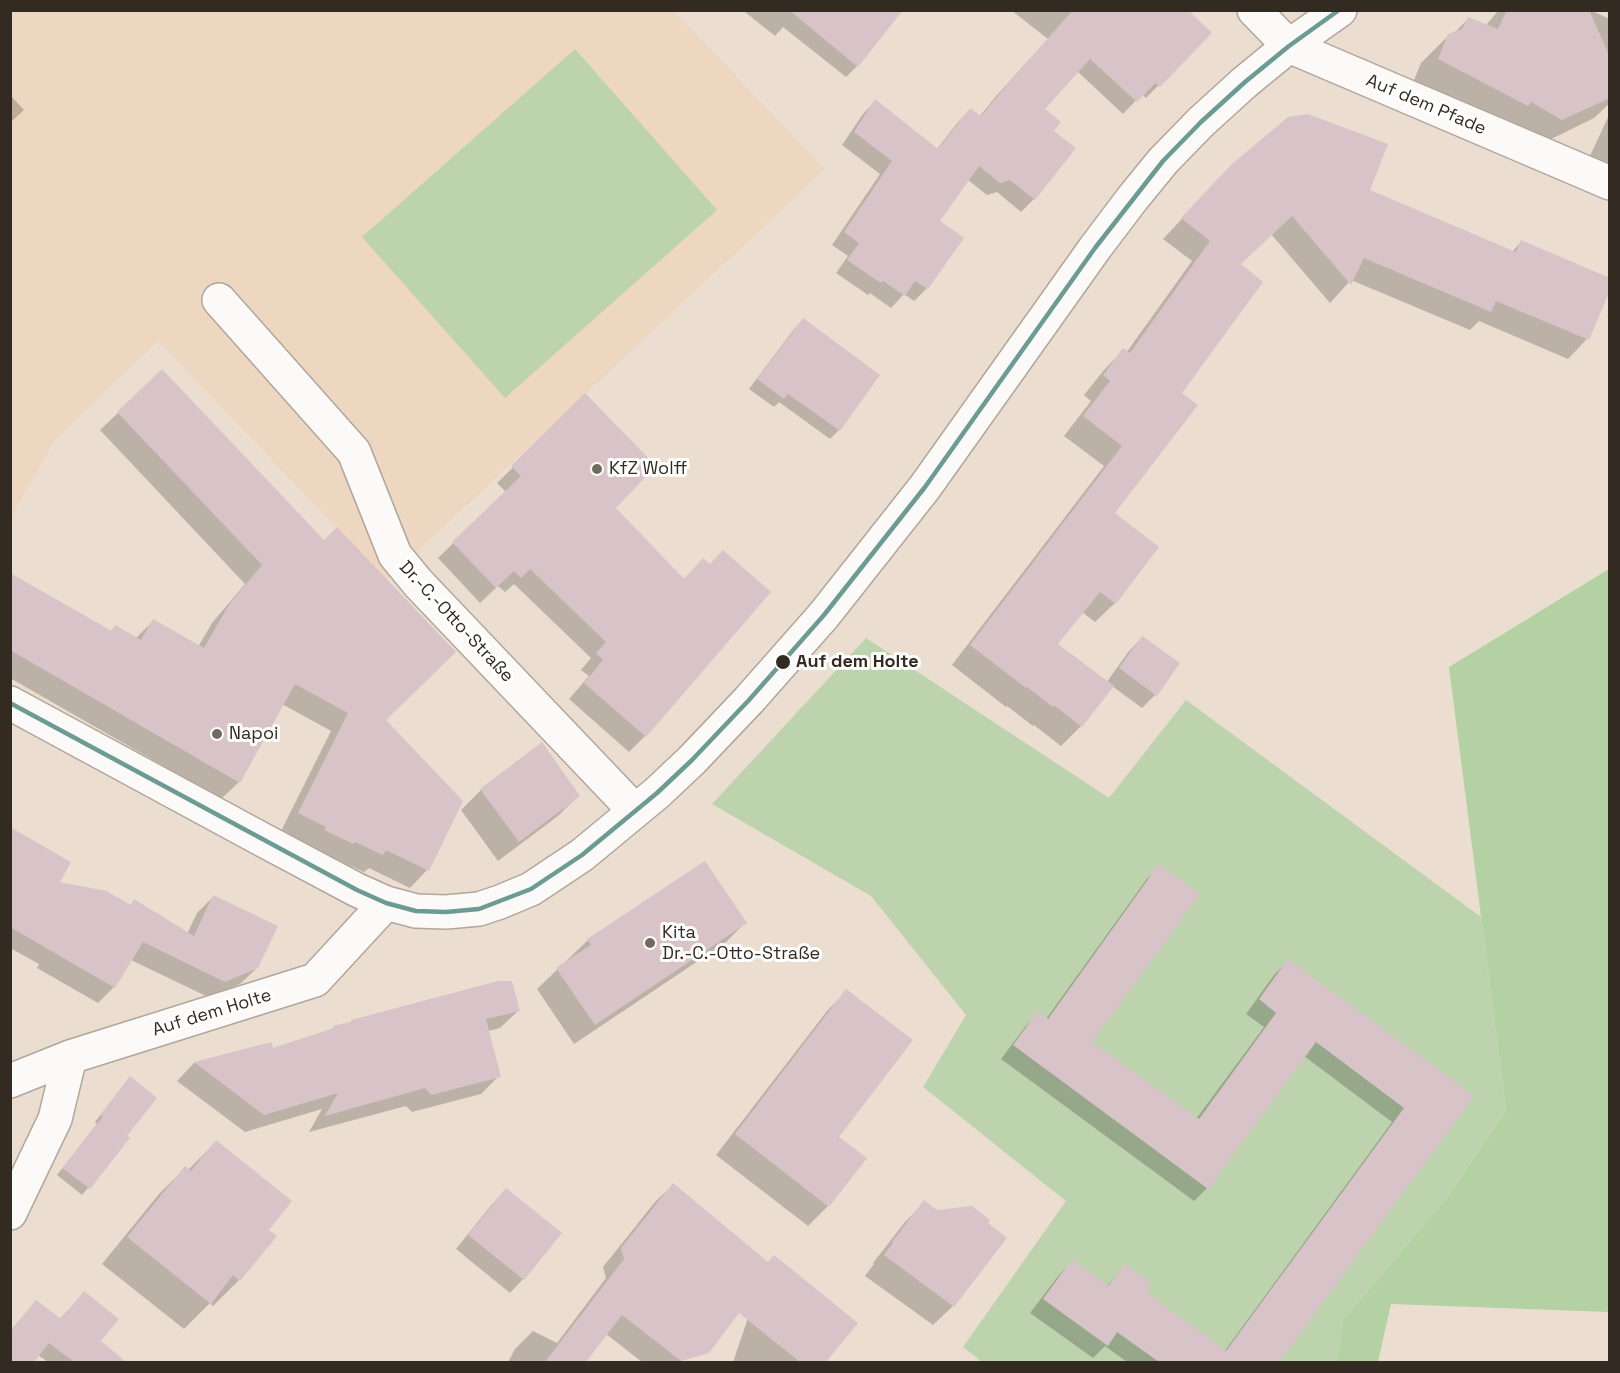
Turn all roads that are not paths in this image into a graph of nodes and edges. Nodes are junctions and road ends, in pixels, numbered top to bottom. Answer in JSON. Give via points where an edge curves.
{"nodes":[{"id":1,"x":1254,"y":10,"type":"edge"},
{"id":2,"x":1340,"y":10,"type":"edge"},
{"id":3,"x":1289,"y":46,"type":"junction"},
{"id":4,"x":1610,"y":183,"type":"edge"},
{"id":5,"x":219,"y":300,"type":"dead end"},
{"id":6,"x":10,"y":703,"type":"edge"},
{"id":7,"x":635,"y":811,"type":"junction"},
{"id":8,"x":386,"y":903,"type":"junction"},
{"id":9,"x":70,"y":1057,"type":"junction"},
{"id":10,"x":10,"y":1081,"type":"edge"},
{"id":11,"x":10,"y":1213,"type":"edge"}],
"edges":[{"from":1,"to":3,"type":"street","name":"Auf dem Pfade"},
{"from":2,"to":3,"type":"street"},
{"from":3,"to":4,"type":"street","name":"Auf dem Pfade"},
{"from":3,"to":7,"type":"street","via":[[1201,122],[1164,161],[1095,248],[925,486],[830,608],[692,760]]},
{"from":5,"to":7,"type":"street","name":"Dr.-C.-Otto-Straße","via":[[354,452],[395,555]]},
{"from":6,"to":8,"type":"street"},
{"from":7,"to":8,"type":"street","via":[[582,855],[531,889],[500,902],[479,909],[432,913]]},
{"from":8,"to":9,"type":"street","name":"Auf dem Holte","via":[[315,980]]},
{"from":9,"to":10,"type":"street","name":"Auf dem Holte"},
{"from":9,"to":11,"type":"street","via":[[55,1119]]}]}
